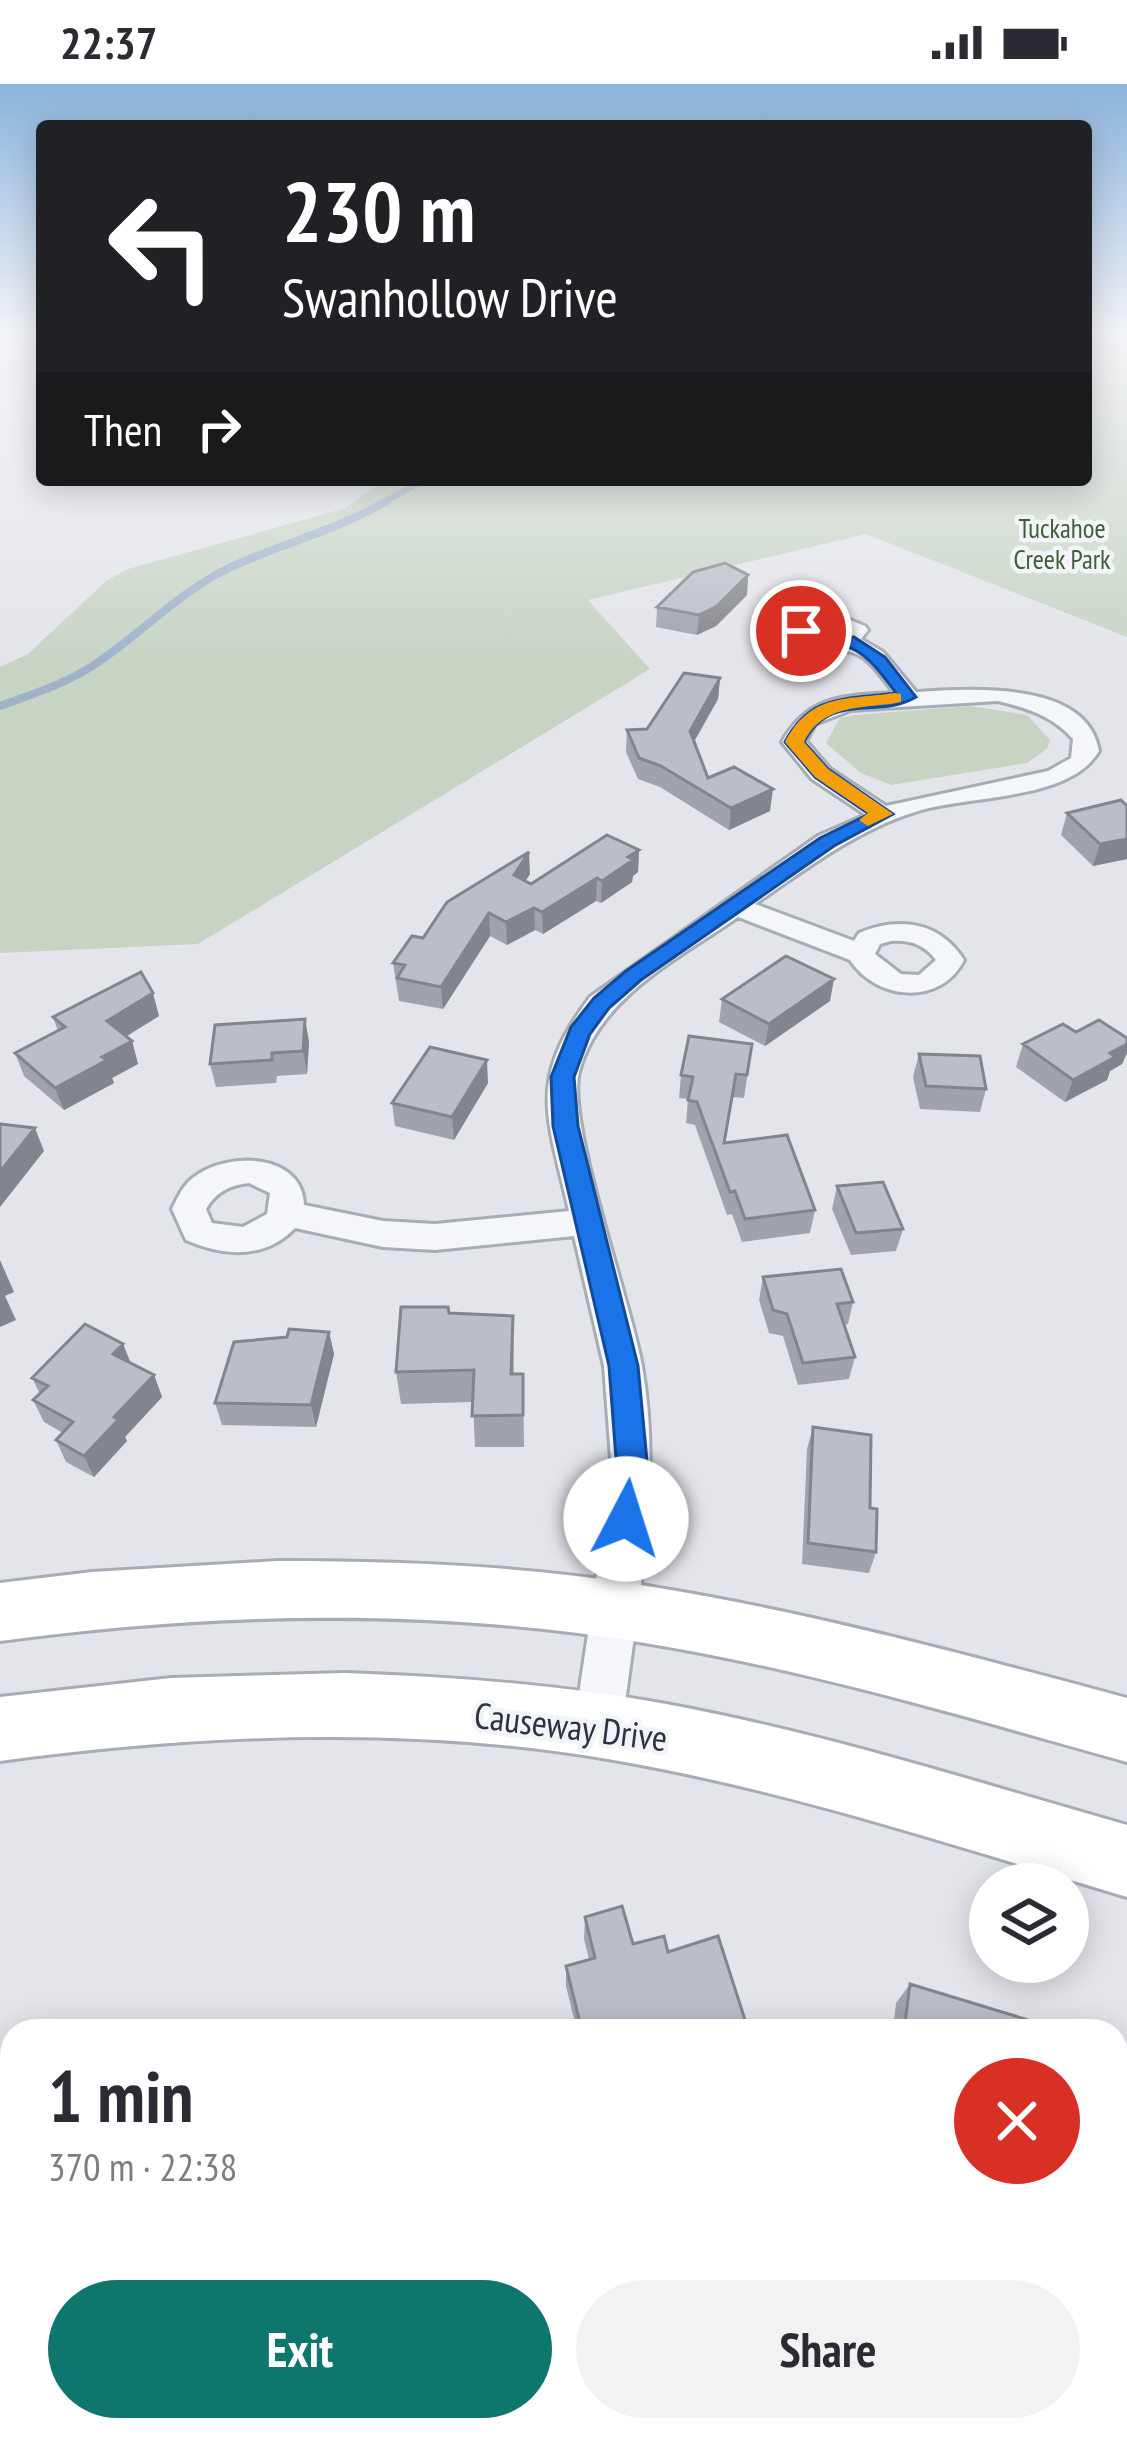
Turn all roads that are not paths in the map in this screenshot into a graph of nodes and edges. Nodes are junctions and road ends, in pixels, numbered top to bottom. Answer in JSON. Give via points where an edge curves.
{"nodes":[{"id":1,"x":848,"y":641,"type":"dead end"},
{"id":2,"x":908,"y":697,"type":"junction"},
{"id":3,"x":883,"y":814,"type":"junction"},
{"id":4,"x":735,"y":906,"type":"junction"},
{"id":5,"x":861,"y":954,"type":"dead end"},
{"id":6,"x":286,"y":1214,"type":"dead end"},
{"id":7,"x":589,"y":1222,"type":"junction"},
{"id":8,"x":0,"y":1612,"type":"edge"},
{"id":9,"x":614,"y":1612,"type":"junction"},
{"id":10,"x":598,"y":1728,"type":"junction"},
{"id":11,"x":0,"y":1729,"type":"edge"},
{"id":12,"x":1127,"y":1730,"type":"edge"},
{"id":13,"x":1127,"y":1862,"type":"edge"}],
"edges":[{"from":1,"to":2,"type":"street","via":[[880,660]]},
{"from":2,"to":3,"type":"street","via":[[830,707],[806,720],[794,742],[821,773]]},
{"from":2,"to":3,"type":"street","via":[[985,693],[1038,704],[1082,732],[1087,751],[1055,777]]},
{"from":3,"to":4,"type":"street"},
{"from":4,"to":5,"type":"street"},
{"from":4,"to":7,"type":"street","via":[[634,976],[579,1033],[562,1077]]},
{"from":6,"to":7,"type":"street","via":[[435,1237]]},
{"from":7,"to":9,"type":"street","via":[[623,1366],[632,1472]]},
{"from":8,"to":9,"type":"street","via":[[284,1588],[441,1592]]},
{"from":9,"to":10,"type":"street"},
{"from":9,"to":12,"type":"street","via":[[846,1654]]},
{"from":10,"to":11,"type":"street","name":"Causeway Drive","via":[[439,1710],[258,1706]]},
{"from":10,"to":13,"type":"street","name":"Causeway Drive","via":[[688,1741]]}]}
